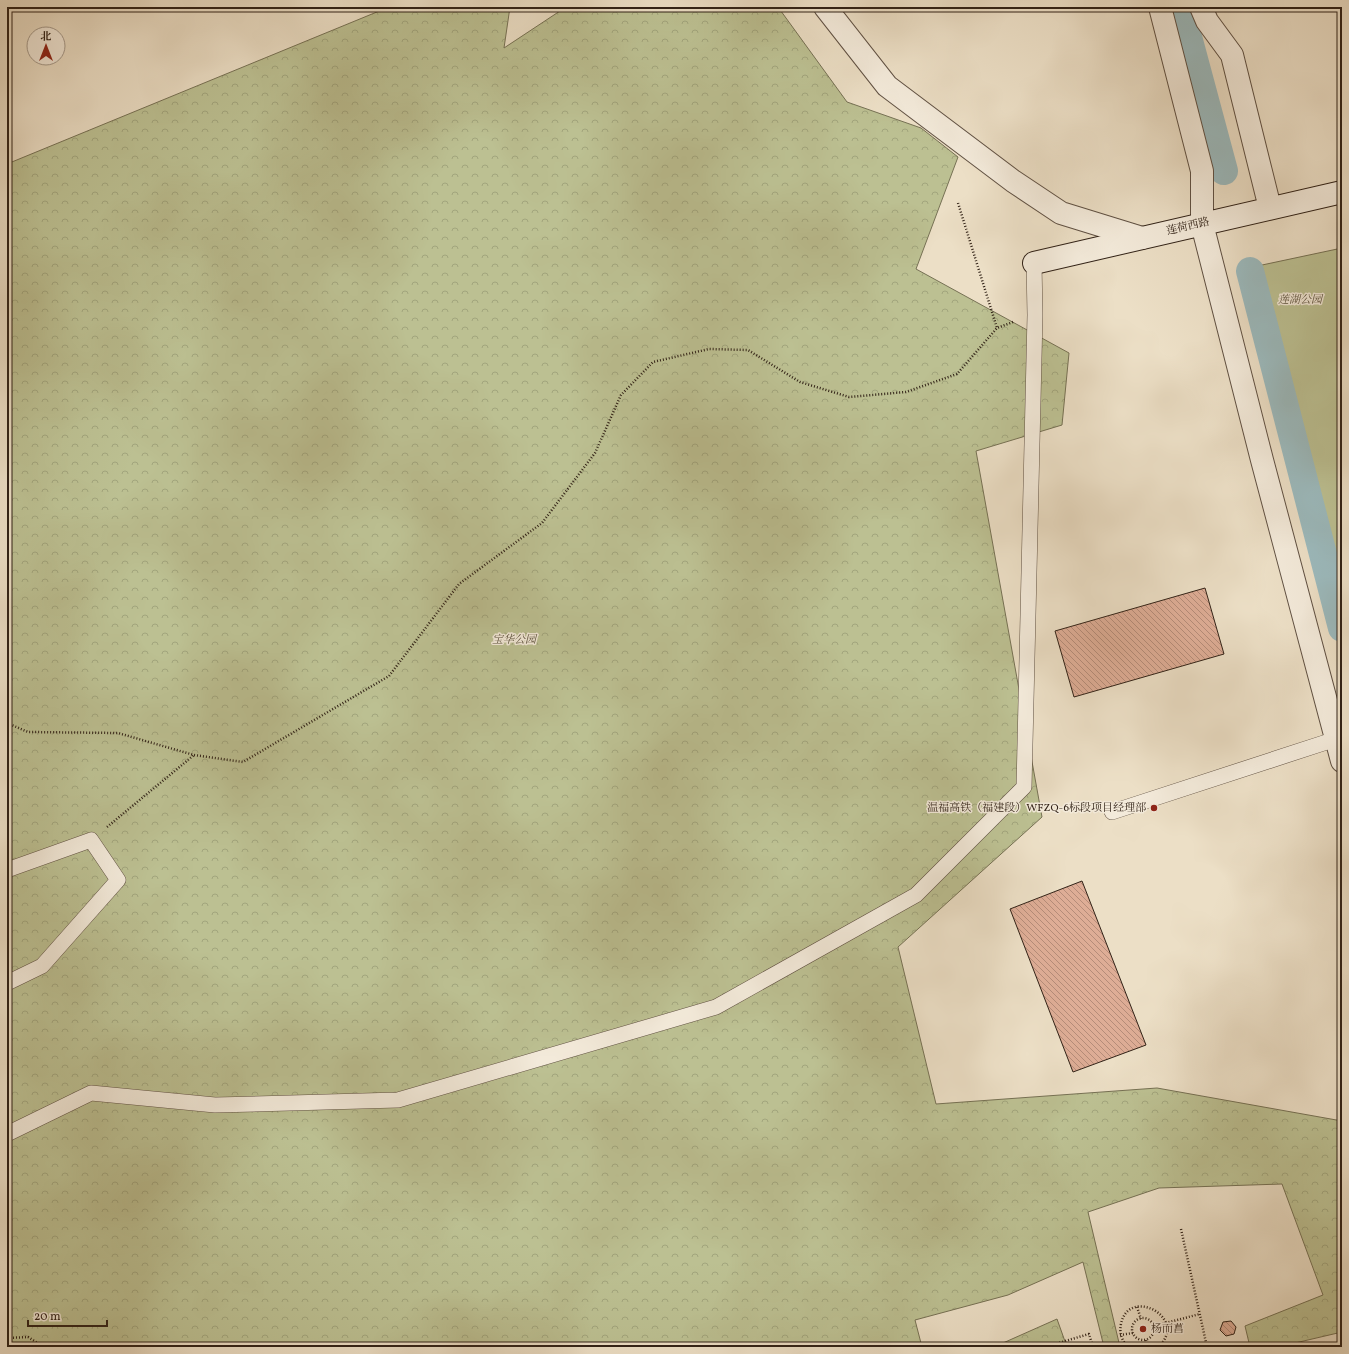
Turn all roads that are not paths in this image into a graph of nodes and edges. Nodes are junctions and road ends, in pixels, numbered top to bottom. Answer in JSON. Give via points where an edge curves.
{"nodes":[{"id":1,"x":826,"y":7,"type":"edge"},
{"id":2,"x":1160,"y":7,"type":"edge"},
{"id":3,"x":1201,"y":7,"type":"edge"},
{"id":4,"x":1342,"y":192,"type":"edge"},
{"id":5,"x":1270,"y":208,"type":"junction"},
{"id":6,"x":1202,"y":224,"type":"junction"},
{"id":7,"x":1142,"y":238,"type":"junction"},
{"id":8,"x":1034,"y":263,"type":"joint"},
{"id":9,"x":1336,"y":738,"type":"junction"},
{"id":10,"x":1342,"y":762,"type":"edge"},
{"id":11,"x":1112,"y":812,"type":"dead end"},
{"id":12,"x":7,"y":870,"type":"edge"},
{"id":13,"x":7,"y":983,"type":"edge"},
{"id":14,"x":7,"y":1134,"type":"edge"}],
"edges":[{"from":1,"to":7,"type":"street","via":[[887,86],[1012,180],[1061,213]]},
{"from":2,"to":6,"type":"street","via":[[1202,170]]},
{"from":3,"to":5,"type":"street","via":[[1207,21],[1232,55]]},
{"from":4,"to":5,"type":"street","name":"莲荷西路"},
{"from":5,"to":6,"type":"street","name":"莲荷西路"},
{"from":6,"to":7,"type":"street","name":"莲荷西路"},
{"from":6,"to":9,"type":"street"},
{"from":7,"to":8,"type":"street","name":"莲荷西路"},
{"from":8,"to":14,"type":"lane","via":[[1024,787],[916,895],[716,1007],[398,1100],[215,1106],[91,1093]]},
{"from":9,"to":10,"type":"street"},
{"from":9,"to":11,"type":"lane"},
{"from":12,"to":13,"type":"lane","via":[[91,840],[118,880],[42,966]]}]}
